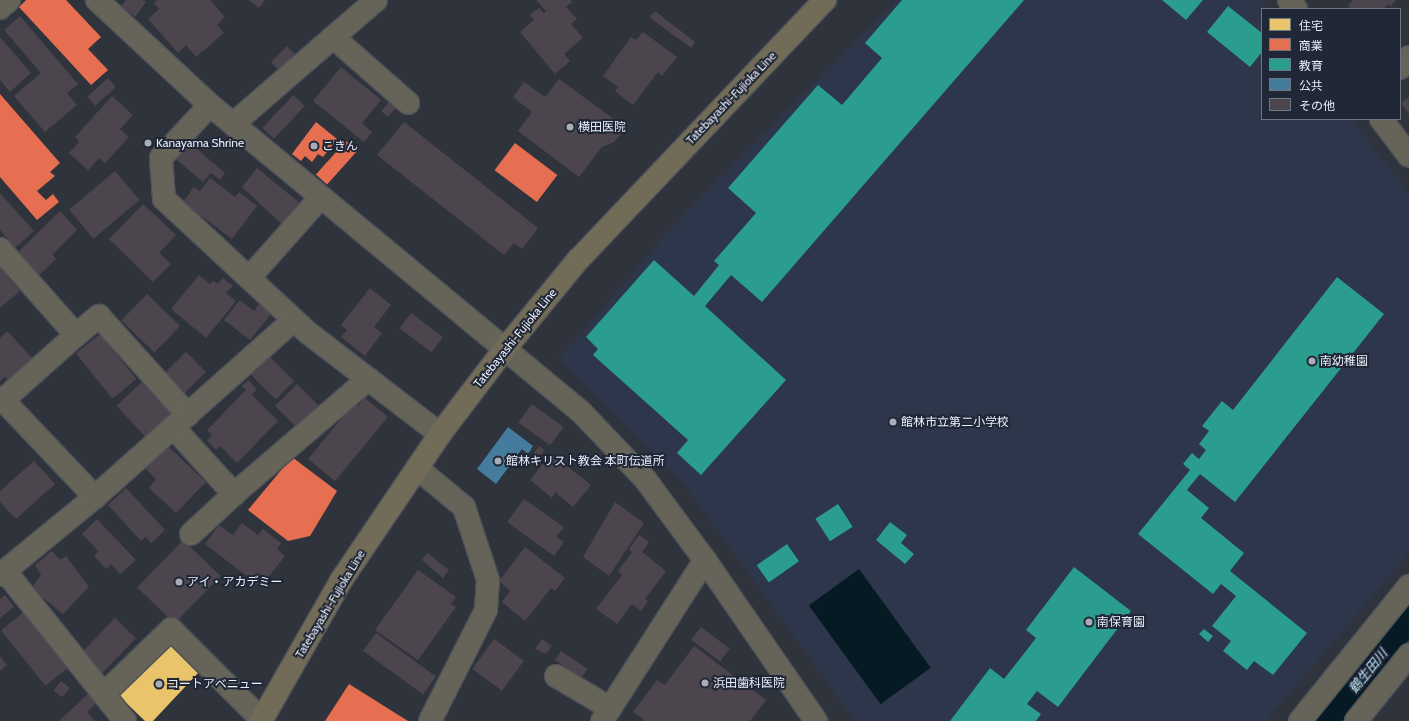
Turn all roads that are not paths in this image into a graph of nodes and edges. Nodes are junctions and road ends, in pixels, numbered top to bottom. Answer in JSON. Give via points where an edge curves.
{"nodes":[{"id":1,"x":9,"y":0,"type":"edge"},
{"id":2,"x":97,"y":0,"type":"edge"},
{"id":3,"x":825,"y":0,"type":"edge"},
{"id":4,"x":371,"y":1,"type":"edge"},
{"id":5,"x":0,"y":8,"type":"edge"},
{"id":6,"x":333,"y":37,"type":"junction"},
{"id":7,"x":1409,"y":57,"type":"edge"},
{"id":8,"x":1401,"y":67,"type":"edge"},
{"id":9,"x":408,"y":103,"type":"dead end"},
{"id":10,"x":210,"y":105,"type":"junction"},
{"id":11,"x":1382,"y":120,"type":"edge"},
{"id":12,"x":233,"y":124,"type":"junction"},
{"id":13,"x":1409,"y":156,"type":"edge"},
{"id":14,"x":321,"y":197,"type":"junction"},
{"id":15,"x":0,"y":249,"type":"edge"},
{"id":16,"x":249,"y":278,"type":"junction"},
{"id":17,"x":294,"y":320,"type":"junction"},
{"id":18,"x":76,"y":335,"type":"junction"},
{"id":19,"x":504,"y":350,"type":"junction"},
{"id":20,"x":368,"y":379,"type":"junction"},
{"id":21,"x":180,"y":421,"type":"junction"},
{"id":22,"x":440,"y":434,"type":"junction"},
{"id":23,"x":417,"y":468,"type":"junction"},
{"id":24,"x":234,"y":494,"type":"junction"},
{"id":25,"x":95,"y":497,"type":"junction"},
{"id":26,"x":191,"y":534,"type":"dead end"},
{"id":27,"x":705,"y":560,"type":"junction"},
{"id":28,"x":3,"y":573,"type":"edge"},
{"id":29,"x":1409,"y":586,"type":"edge"},
{"id":30,"x":1405,"y":669,"type":"edge"},
{"id":31,"x":556,"y":676,"type":"dead end"},
{"id":32,"x":104,"y":694,"type":"junction"},
{"id":33,"x":606,"y":714,"type":"edge"},
{"id":34,"x":125,"y":721,"type":"edge"},
{"id":35,"x":261,"y":721,"type":"edge"},
{"id":36,"x":430,"y":721,"type":"edge"},
{"id":37,"x":816,"y":721,"type":"edge"},
{"id":38,"x":1300,"y":721,"type":"edge"},
{"id":39,"x":1356,"y":721,"type":"edge"}],
"edges":[{"from":1,"to":5,"type":"street"},
{"from":2,"to":10,"type":"street"},
{"from":3,"to":19,"type":"main road","name":"Tatebayashi-Fujioka Line","via":[[578,260]]},
{"from":4,"to":6,"type":"street"},
{"from":6,"to":9,"type":"street"},
{"from":6,"to":12,"type":"street"},
{"from":7,"to":8,"type":"street"},
{"from":10,"to":12,"type":"street"},
{"from":10,"to":16,"type":"street","via":[[161,158],[164,199]]},
{"from":11,"to":13,"type":"street"},
{"from":12,"to":14,"type":"street"},
{"from":14,"to":16,"type":"street"},
{"from":14,"to":19,"type":"street"},
{"from":15,"to":18,"type":"street"},
{"from":16,"to":17,"type":"street"},
{"from":17,"to":20,"type":"street"},
{"from":17,"to":21,"type":"street"},
{"from":18,"to":21,"type":"street","via":[[99,316]]},
{"from":18,"to":25,"type":"street","via":[[3,400]]},
{"from":19,"to":22,"type":"main road","name":"Tatebayashi-Fujioka Line"},
{"from":19,"to":27,"type":"street","via":[[581,412],[645,479]]},
{"from":20,"to":22,"type":"street"},
{"from":20,"to":24,"type":"street"},
{"from":21,"to":24,"type":"street"},
{"from":21,"to":25,"type":"street"},
{"from":22,"to":23,"type":"main road","name":"Tatebayashi-Fujioka Line"},
{"from":23,"to":35,"type":"main road","name":"Tatebayashi-Fujioka Line","via":[[342,579]]},
{"from":23,"to":36,"type":"street","via":[[464,507],[488,580],[486,610]]},
{"from":24,"to":26,"type":"street"},
{"from":25,"to":28,"type":"street"},
{"from":27,"to":33,"type":"street"},
{"from":27,"to":37,"type":"street"},
{"from":28,"to":32,"type":"street"},
{"from":29,"to":38,"type":"street"},
{"from":30,"to":39,"type":"street"},
{"from":31,"to":33,"type":"street"},
{"from":32,"to":34,"type":"street"},
{"from":32,"to":35,"type":"street","via":[[171,629]]}]}
